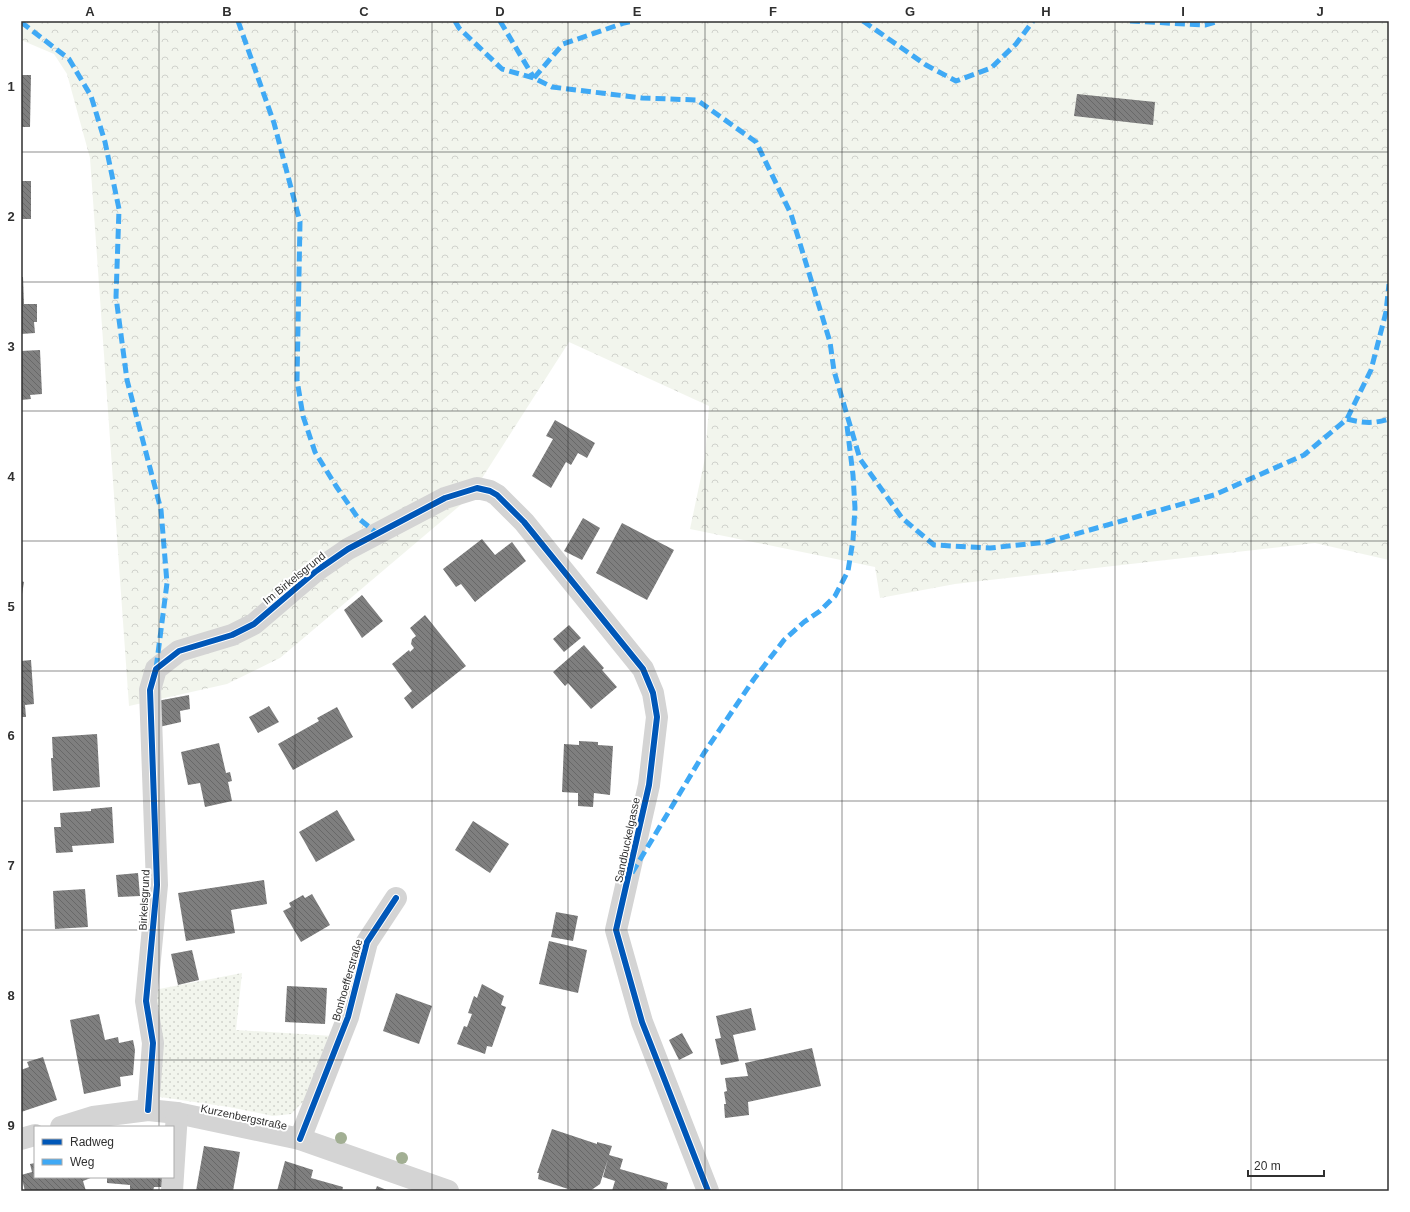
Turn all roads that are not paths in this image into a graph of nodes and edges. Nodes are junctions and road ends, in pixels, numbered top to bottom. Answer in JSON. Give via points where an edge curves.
{"nodes":[{"id":1,"x":524,"y":522,"type":"joint"},
{"id":2,"x":150,"y":690,"type":"joint"},
{"id":3,"x":396,"y":898,"type":"dead end"},
{"id":4,"x":148,"y":1110,"type":"junction"},
{"id":5,"x":177,"y":1113,"type":"junction"},
{"id":6,"x":64,"y":1126,"type":"edge"},
{"id":7,"x":34,"y":1135,"type":"edge"},
{"id":8,"x":300,"y":1138,"type":"junction"},
{"id":9,"x":21,"y":1139,"type":"edge"},
{"id":10,"x":174,"y":1160,"type":"edge"},
{"id":11,"x":173,"y":1178,"type":"edge"},
{"id":12,"x":172,"y":1191,"type":"edge"},
{"id":13,"x":448,"y":1191,"type":"edge"},
{"id":14,"x":708,"y":1191,"type":"edge"}],
"edges":[{"from":1,"to":2,"type":"street","name":"Im Birkelsgrund","via":[[490,491],[477,488],[445,498],[348,549],[316,571],[254,624],[232,635],[179,651],[156,669]]},
{"from":1,"to":14,"type":"street","name":"Sandbuckelgasse","via":[[643,669],[653,693],[657,716],[649,785],[616,930],[642,1022]]},
{"from":2,"to":4,"type":"street","name":"Birkelsgrund","via":[[157,885],[146,1001],[153,1043]]},
{"from":3,"to":8,"type":"street","name":"Bonhoefferstraße","via":[[367,942],[348,1017]]},
{"from":4,"to":5,"type":"street","name":"Kurzenbergstraße"},
{"from":4,"to":6,"type":"street","name":"Kurzenbergstraße","via":[[93,1117]]},
{"from":5,"to":8,"type":"street","name":"Kurzenbergstraße"},
{"from":5,"to":10,"type":"street"},
{"from":7,"to":9,"type":"street"},
{"from":8,"to":13,"type":"street","name":"Kurzenbergstraße"},
{"from":11,"to":12,"type":"street"}]}
